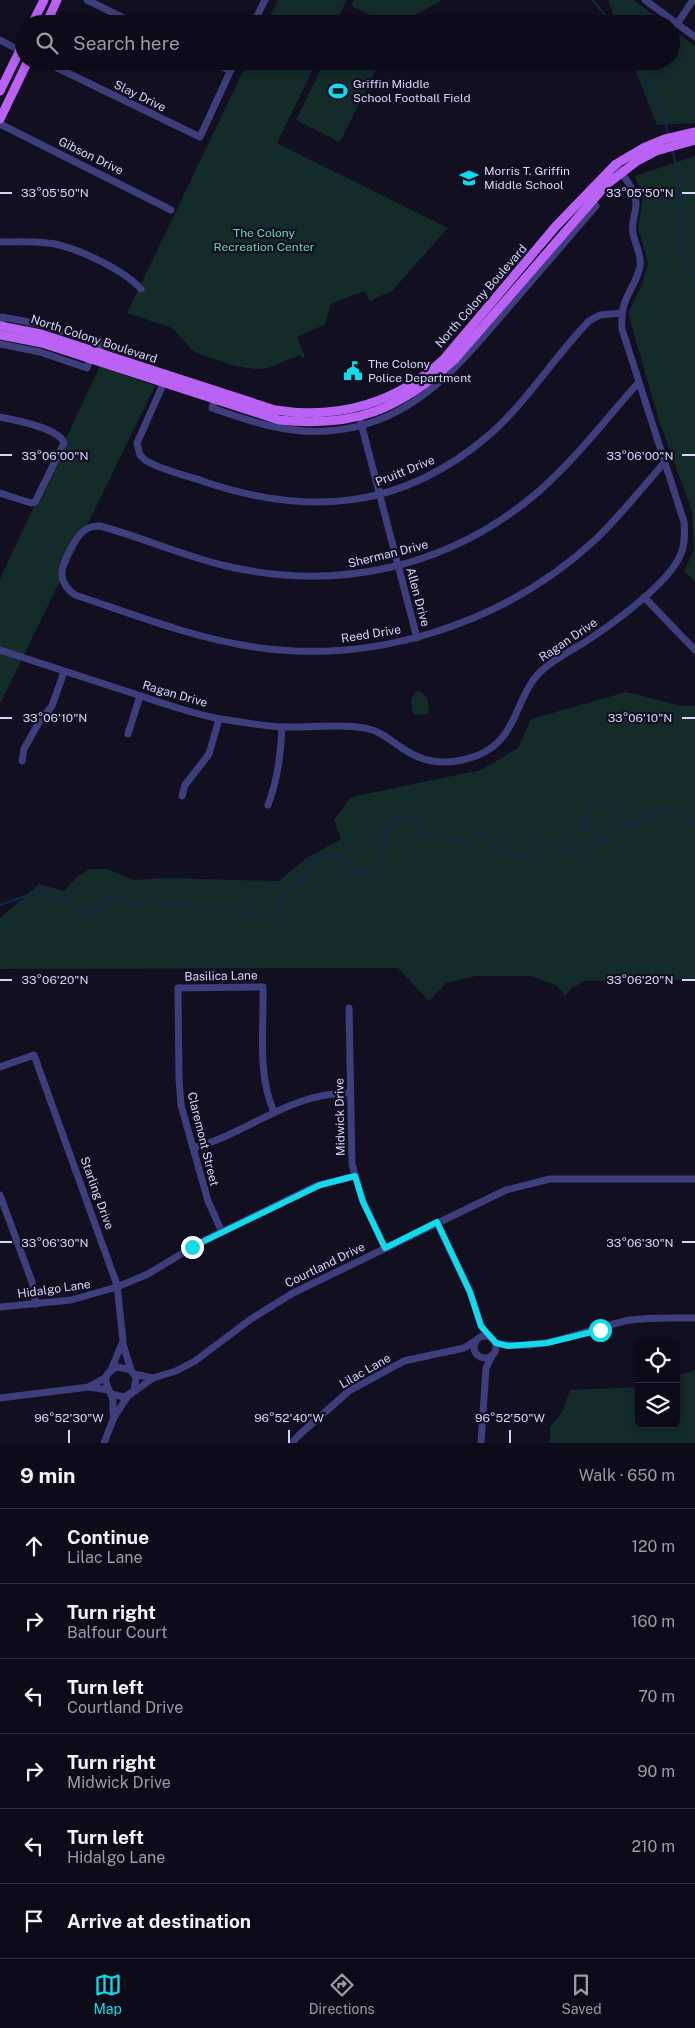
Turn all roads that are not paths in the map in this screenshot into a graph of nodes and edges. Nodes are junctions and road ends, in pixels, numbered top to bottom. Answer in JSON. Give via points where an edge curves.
{"nodes":[{"id":1,"x":44,"y":0,"type":"edge"},
{"id":2,"x":57,"y":0,"type":"edge"},
{"id":3,"x":87,"y":0,"type":"edge"},
{"id":4,"x":255,"y":0,"type":"edge"},
{"id":5,"x":645,"y":0,"type":"edge"},
{"id":6,"x":693,"y":0,"type":"edge"},
{"id":7,"x":264,"y":2,"type":"edge"},
{"id":8,"x":36,"y":15,"type":"edge"},
{"id":9,"x":50,"y":15,"type":"edge"},
{"id":10,"x":118,"y":15,"type":"edge"},
{"id":11,"x":258,"y":15,"type":"edge"},
{"id":12,"x":665,"y":15,"type":"edge"},
{"id":13,"x":680,"y":20,"type":"edge"},
{"id":14,"x":680,"y":26,"type":"edge"},
{"id":15,"x":695,"y":38,"type":"edge"},
{"id":16,"x":0,"y":40,"type":"edge"},
{"id":17,"x":15,"y":45,"type":"edge"},
{"id":18,"x":15,"y":63,"type":"edge"},
{"id":19,"x":24,"y":70,"type":"edge"},
{"id":20,"x":62,"y":70,"type":"edge"},
{"id":21,"x":230,"y":70,"type":"edge"},
{"id":22,"x":0,"y":91,"type":"edge"},
{"id":23,"x":0,"y":119,"type":"edge"},
{"id":24,"x":0,"y":124,"type":"edge"},
{"id":25,"x":695,"y":132,"type":"edge"},
{"id":26,"x":695,"y":140,"type":"edge"},
{"id":27,"x":616,"y":164,"type":"junction"},
{"id":28,"x":621,"y":173,"type":"junction"},
{"id":29,"x":171,"y":210,"type":"dead end"},
{"id":30,"x":0,"y":242,"type":"edge"},
{"id":31,"x":141,"y":289,"type":"dead end"},
{"id":32,"x":621,"y":313,"type":"junction"},
{"id":33,"x":0,"y":329,"type":"edge"},
{"id":34,"x":0,"y":344,"type":"edge"},
{"id":35,"x":90,"y":359,"type":"junction"},
{"id":36,"x":165,"y":379,"type":"junction"},
{"id":37,"x":638,"y":383,"type":"junction"},
{"id":38,"x":360,"y":417,"type":"junction"},
{"id":39,"x":0,"y":418,"type":"edge"},
{"id":40,"x":664,"y":463,"type":"junction"},
{"id":41,"x":0,"y":493,"type":"edge"},
{"id":42,"x":380,"y":495,"type":"junction"},
{"id":43,"x":69,"y":553,"type":"joint"},
{"id":44,"x":398,"y":566,"type":"junction"},
{"id":45,"x":644,"y":597,"type":"junction"},
{"id":46,"x":417,"y":638,"type":"junction"},
{"id":47,"x":0,"y":650,"type":"edge"},
{"id":48,"x":695,"y":650,"type":"edge"},
{"id":49,"x":64,"y":672,"type":"junction"},
{"id":50,"x":140,"y":696,"type":"junction"},
{"id":51,"x":219,"y":718,"type":"junction"},
{"id":52,"x":282,"y":727,"type":"junction"},
{"id":53,"x":128,"y":734,"type":"dead end"},
{"id":54,"x":22,"y":761,"type":"dead end"},
{"id":55,"x":182,"y":796,"type":"dead end"},
{"id":56,"x":268,"y":805,"type":"dead end"},
{"id":57,"x":178,"y":988,"type":"joint"},
{"id":58,"x":349,"y":1008,"type":"dead end"},
{"id":59,"x":0,"y":1067,"type":"edge"},
{"id":60,"x":350,"y":1093,"type":"junction"},
{"id":61,"x":274,"y":1112,"type":"junction"},
{"id":62,"x":193,"y":1148,"type":"junction"},
{"id":63,"x":355,"y":1176,"type":"junction"},
{"id":64,"x":695,"y":1179,"type":"edge"},
{"id":65,"x":0,"y":1195,"type":"edge"},
{"id":66,"x":437,"y":1222,"type":"junction"},
{"id":67,"x":222,"y":1232,"type":"junction"},
{"id":68,"x":385,"y":1248,"type":"junction"},
{"id":69,"x":117,"y":1287,"type":"junction"},
{"id":70,"x":36,"y":1304,"type":"junction"},
{"id":71,"x":0,"y":1307,"type":"edge"},
{"id":72,"x":695,"y":1318,"type":"edge"},
{"id":73,"x":481,"y":1338,"type":"junction"},
{"id":74,"x":123,"y":1343,"type":"junction"},
{"id":75,"x":464,"y":1348,"type":"junction"},
{"id":76,"x":494,"y":1350,"type":"junction"},
{"id":77,"x":474,"y":1351,"type":"junction"},
{"id":78,"x":482,"y":1358,"type":"junction"},
{"id":79,"x":486,"y":1368,"type":"junction"},
{"id":80,"x":132,"y":1372,"type":"junction"},
{"id":81,"x":108,"y":1375,"type":"junction"},
{"id":82,"x":153,"y":1378,"type":"junction"},
{"id":83,"x":89,"y":1387,"type":"junction"},
{"id":84,"x":109,"y":1392,"type":"junction"},
{"id":85,"x":129,"y":1395,"type":"junction"},
{"id":86,"x":0,"y":1398,"type":"edge"},
{"id":87,"x":114,"y":1417,"type":"junction"},
{"id":88,"x":104,"y":1443,"type":"edge"},
{"id":89,"x":292,"y":1443,"type":"edge"},
{"id":90,"x":481,"y":1443,"type":"edge"}],
"edges":[{"from":1,"to":8,"type":"main road"},
{"from":2,"to":9,"type":"main road"},
{"from":3,"to":10,"type":"street"},
{"from":4,"to":7,"type":"street"},
{"from":5,"to":12,"type":"street"},
{"from":6,"to":13,"type":"street"},
{"from":7,"to":11,"type":"street"},
{"from":14,"to":15,"type":"street"},
{"from":16,"to":17,"type":"street"},
{"from":18,"to":22,"type":"main road"},
{"from":19,"to":23,"type":"main road"},
{"from":20,"to":21,"type":"street","name":"Slay Drive","via":[[200,137]]},
{"from":24,"to":29,"type":"street","name":"Gibson Drive"},
{"from":25,"to":27,"type":"main road","name":"North Colony Boulevard","via":[[665,139]]},
{"from":26,"to":28,"type":"main road","name":"North Colony Boulevard","via":[[656,151]]},
{"from":27,"to":28,"type":"street","name":"Ragan Drive"},
{"from":27,"to":38,"type":"main road","name":"North Colony Boulevard","via":[[556,226],[438,364],[409,387],[382,400]]},
{"from":28,"to":32,"type":"street","name":"Ragan Drive","via":[[635,197],[632,230],[640,252],[640,264]]},
{"from":28,"to":38,"type":"main road","name":"North Colony Boulevard","via":[[433,380],[410,396]]},
{"from":30,"to":31,"type":"street","via":[[48,243],[73,249],[132,278]]},
{"from":32,"to":37,"type":"street","name":"Ragan Drive","via":[[625,342]]},
{"from":32,"to":42,"type":"street","name":"Pruitt Drive","via":[[600,315],[589,321],[499,425],[456,461]]},
{"from":33,"to":35,"type":"main road","name":"North Colony Boulevard"},
{"from":33,"to":36,"type":"main road","name":"North Colony Boulevard","via":[[41,334]]},
{"from":34,"to":35,"type":"street","via":[[40,352],[87,368]]},
{"from":35,"to":36,"type":"main road","name":"North Colony Boulevard"},
{"from":36,"to":38,"type":"main road","name":"North Colony Boulevard","via":[[275,410],[335,412]]},
{"from":36,"to":38,"type":"main road","name":"North Colony Boulevard","via":[[215,400],[279,420],[307,423]]},
{"from":36,"to":42,"type":"street","name":"Pruitt Drive","via":[[137,443],[140,455],[151,464],[230,490],[277,501],[334,502]]},
{"from":37,"to":40,"type":"street","name":"Ragan Drive"},
{"from":37,"to":44,"type":"street","name":"Sherman Drive","via":[[559,471],[514,511],[463,542]]},
{"from":38,"to":42,"type":"street","name":"Allen Drive"},
{"from":39,"to":41,"type":"street","via":[[39,427],[62,438],[64,447],[35,502],[32,504]]},
{"from":40,"to":45,"type":"street","name":"Ragan Drive","via":[[684,522],[685,540],[672,569]]},
{"from":40,"to":46,"type":"street","name":"Reed Drive","via":[[597,538],[535,587],[487,612]]},
{"from":42,"to":44,"type":"street","name":"Allen Drive"},
{"from":43,"to":44,"type":"street","name":"Sherman Drive","via":[[84,530],[100,526],[221,565],[265,574],[338,577]]},
{"from":43,"to":46,"type":"street","name":"Reed Drive","via":[[61,574],[67,589],[75,595],[212,639],[306,651],[375,646]]},
{"from":44,"to":46,"type":"street","name":"Allen Drive"},
{"from":45,"to":48,"type":"street"},
{"from":45,"to":52,"type":"street","name":"Ragan Drive","via":[[541,672],[527,691],[510,729],[476,756],[456,761],[427,760],[405,750],[383,734],[353,726]]},
{"from":47,"to":49,"type":"street","name":"Ragan Drive"},
{"from":49,"to":50,"type":"street","name":"Ragan Drive"},
{"from":49,"to":54,"type":"street","via":[[52,706],[24,749]]},
{"from":50,"to":51,"type":"street","name":"Ragan Drive"},
{"from":50,"to":53,"type":"street"},
{"from":51,"to":52,"type":"street","name":"Ragan Drive"},
{"from":51,"to":55,"type":"street","via":[[209,754],[185,785]]},
{"from":52,"to":56,"type":"street","via":[[277,782]]},
{"from":57,"to":61,"type":"street","name":"Basilica Lane","via":[[264,987],[264,1082]]},
{"from":57,"to":62,"type":"street","name":"Claremont Street","via":[[179,1090]]},
{"from":58,"to":60,"type":"street","name":"Midwick Drive"},
{"from":59,"to":69,"type":"street","name":"Starling Drive","via":[[34,1055],[108,1254]]},
{"from":60,"to":61,"type":"street","via":[[308,1098]]},
{"from":60,"to":63,"type":"street","name":"Midwick Drive"},
{"from":61,"to":62,"type":"street"},
{"from":62,"to":67,"type":"street","name":"Claremont Street","via":[[208,1202]]},
{"from":63,"to":67,"type":"street","name":"Hidalgo Lane","via":[[320,1185]]},
{"from":63,"to":68,"type":"street","name":"Midwick Drive","via":[[363,1202]]},
{"from":64,"to":66,"type":"street","name":"Courtland Drive","via":[[535,1181],[486,1198]]},
{"from":65,"to":70,"type":"street","via":[[32,1282]]},
{"from":66,"to":68,"type":"street","name":"Courtland Drive"},
{"from":66,"to":73,"type":"street","via":[[470,1292],[481,1326]]},
{"from":67,"to":69,"type":"street","name":"Hidalgo Lane","via":[[144,1276]]},
{"from":68,"to":82,"type":"street","name":"Courtland Drive","via":[[272,1305],[193,1362]]},
{"from":69,"to":70,"type":"street","name":"Hidalgo Lane","via":[[79,1298]]},
{"from":69,"to":74,"type":"street","name":"Starling Drive"},
{"from":70,"to":71,"type":"street","name":"Hidalgo Lane"},
{"from":72,"to":76,"type":"street","via":[[630,1320],[547,1343]]},
{"from":73,"to":75,"type":"street","name":"Lilac Lane"},
{"from":73,"to":76,"type":"street"},
{"from":73,"to":77,"type":"street"},
{"from":74,"to":80,"type":"street","name":"Starling Drive"},
{"from":74,"to":81,"type":"street","name":"Starling Drive"},
{"from":75,"to":77,"type":"street","name":"Lilac Lane"},
{"from":75,"to":89,"type":"street","name":"Lilac Lane","via":[[404,1361],[357,1386]]},
{"from":76,"to":78,"type":"street"},
{"from":76,"to":79,"type":"street"},
{"from":77,"to":78,"type":"street"},
{"from":78,"to":79,"type":"street"},
{"from":79,"to":90,"type":"street"},
{"from":80,"to":81,"type":"street","via":[[118,1367]]},
{"from":80,"to":82,"type":"street"},
{"from":80,"to":85,"type":"street","via":[[136,1387]]},
{"from":81,"to":83,"type":"street"},
{"from":81,"to":84,"type":"street"},
{"from":82,"to":85,"type":"street","name":"Courtland Drive"},
{"from":83,"to":84,"type":"street"},
{"from":83,"to":86,"type":"street"},
{"from":84,"to":85,"type":"street","via":[[119,1398]]},
{"from":84,"to":87,"type":"street"},
{"from":85,"to":87,"type":"street"},
{"from":87,"to":88,"type":"street"}]}
